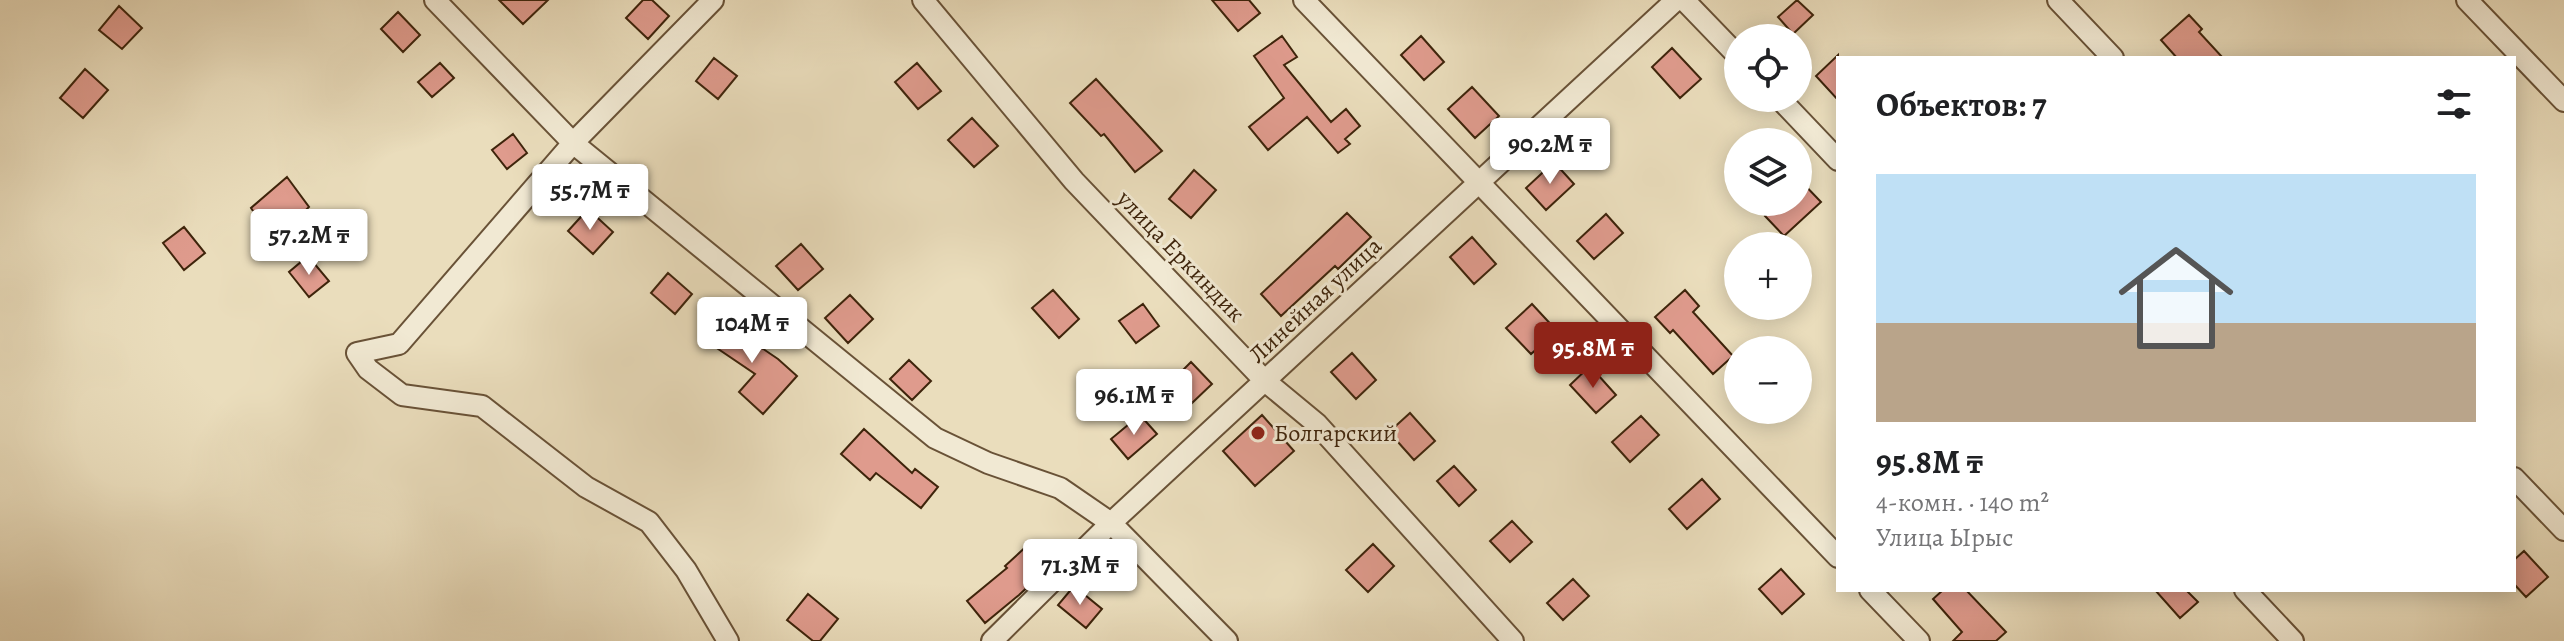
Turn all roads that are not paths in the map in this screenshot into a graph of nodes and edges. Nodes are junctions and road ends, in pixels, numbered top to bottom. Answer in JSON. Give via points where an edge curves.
{"nodes":[{"id":1,"x":435,"y":0,"type":"edge"},
{"id":2,"x":713,"y":0,"type":"edge"},
{"id":3,"x":923,"y":0,"type":"edge"},
{"id":4,"x":1304,"y":0,"type":"edge"},
{"id":5,"x":1676,"y":0,"type":"edge"},
{"id":6,"x":1684,"y":0,"type":"edge"},
{"id":7,"x":2058,"y":0,"type":"edge"},
{"id":8,"x":2467,"y":0,"type":"edge"},
{"id":9,"x":1724,"y":41,"type":"edge"},
{"id":10,"x":2111,"y":56,"type":"edge"},
{"id":11,"x":2564,"y":101,"type":"edge"},
{"id":12,"x":1792,"y":112,"type":"edge"},
{"id":13,"x":573,"y":143,"type":"junction"},
{"id":14,"x":1836,"y":158,"type":"edge"},
{"id":15,"x":1480,"y":183,"type":"junction"},
{"id":16,"x":1265,"y":381,"type":"junction"},
{"id":17,"x":2516,"y":480,"type":"edge"},
{"id":18,"x":1111,"y":523,"type":"junction"},
{"id":19,"x":2564,"y":530,"type":"edge"},
{"id":20,"x":1836,"y":555,"type":"edge"},
{"id":21,"x":1872,"y":592,"type":"edge"},
{"id":22,"x":2247,"y":592,"type":"edge"},
{"id":23,"x":728,"y":641,"type":"edge"},
{"id":24,"x":992,"y":641,"type":"edge"},
{"id":25,"x":1227,"y":641,"type":"edge"},
{"id":26,"x":1513,"y":641,"type":"edge"},
{"id":27,"x":1919,"y":641,"type":"edge"},
{"id":28,"x":2293,"y":641,"type":"edge"}],
"edges":[{"from":1,"to":13,"type":"street"},
{"from":2,"to":13,"type":"street"},
{"from":3,"to":16,"type":"street","name":"улица Еркиндик","via":[[1074,181]]},
{"from":4,"to":15,"type":"street"},
{"from":5,"to":15,"type":"street","name":"Линейная улица"},
{"from":6,"to":9,"type":"street"},
{"from":7,"to":10,"type":"street"},
{"from":8,"to":11,"type":"street"},
{"from":12,"to":14,"type":"street"},
{"from":13,"to":18,"type":"street","via":[[935,438],[1060,488]]},
{"from":13,"to":23,"type":"street","via":[[399,344],[357,353],[368,369],[402,395],[482,406],[586,487],[649,522],[686,570]]},
{"from":15,"to":16,"type":"street","name":"Линейная улица"},
{"from":15,"to":20,"type":"street"},
{"from":16,"to":18,"type":"street","name":"Линейная улица"},
{"from":16,"to":26,"type":"street","name":"улица Еркиндик","via":[[1317,424]]},
{"from":17,"to":19,"type":"street"},
{"from":18,"to":24,"type":"street","name":"Линейная улица"},
{"from":18,"to":25,"type":"street"},
{"from":21,"to":27,"type":"street"},
{"from":22,"to":28,"type":"street"}]}
